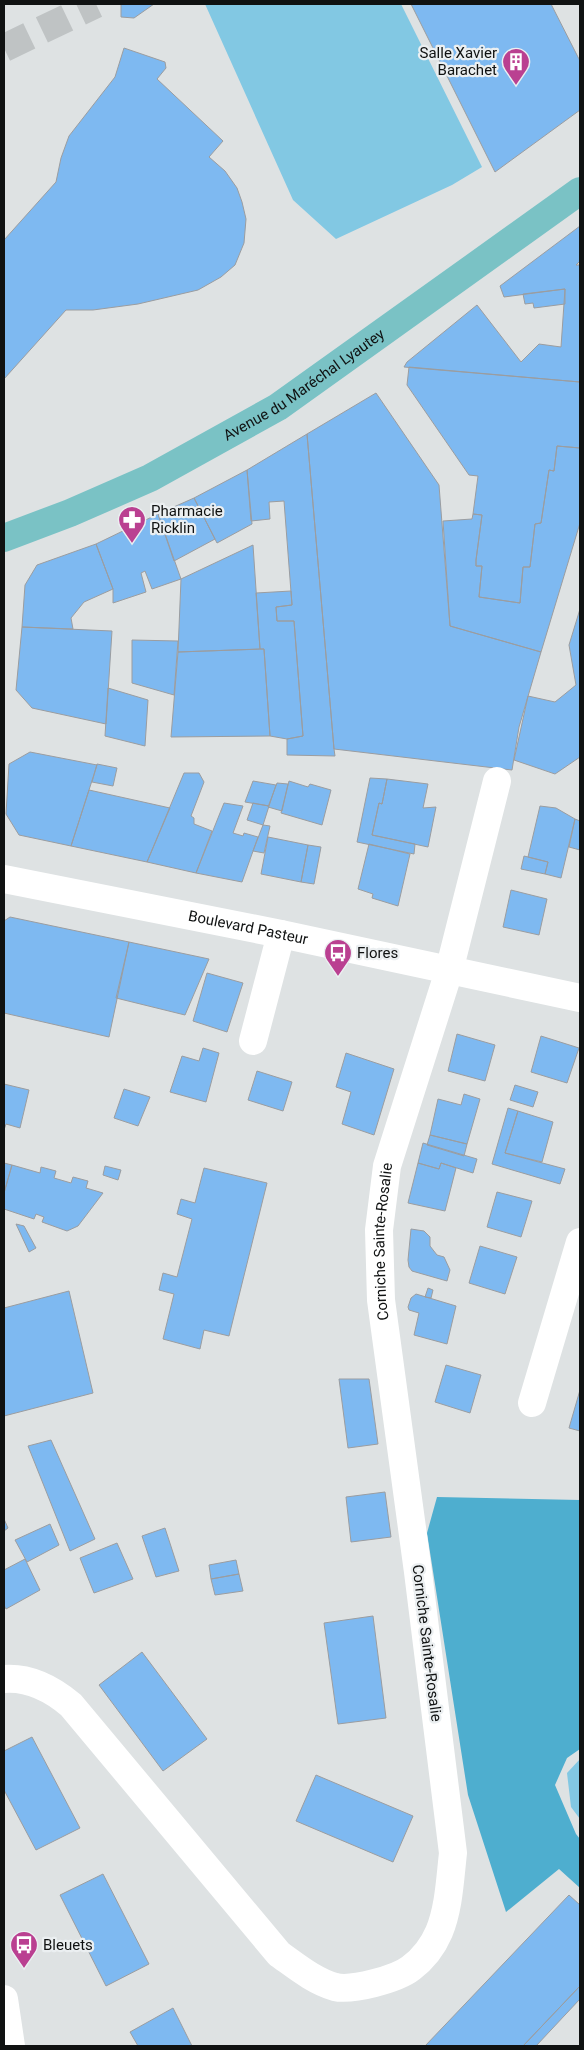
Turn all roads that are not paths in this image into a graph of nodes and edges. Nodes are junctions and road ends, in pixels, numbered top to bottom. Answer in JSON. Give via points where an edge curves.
{"nodes":[{"id":1,"x":580,"y":191,"type":"edge"},
{"id":2,"x":4,"y":538,"type":"edge"},
{"id":3,"x":496,"y":781,"type":"dead end"},
{"id":4,"x":4,"y":879,"type":"edge"},
{"id":5,"x":281,"y":934,"type":"junction"},
{"id":6,"x":449,"y":971,"type":"junction"},
{"id":7,"x":580,"y":998,"type":"edge"},
{"id":8,"x":253,"y":1041,"type":"dead end"},
{"id":9,"x":580,"y":1242,"type":"edge"},
{"id":10,"x":532,"y":1403,"type":"dead end"},
{"id":11,"x":4,"y":1679,"type":"edge"},
{"id":12,"x":4,"y":1999,"type":"edge"},
{"id":13,"x":11,"y":2046,"type":"edge"}],
"edges":[{"from":1,"to":2,"type":"main road","name":"Avenue du Maréchal Lyautey","via":[[278,407],[150,478]]},
{"from":3,"to":6,"type":"street","name":"Corniche Sainte-Rosalie"},
{"from":4,"to":5,"type":"street","name":"Boulevard Pasteur"},
{"from":5,"to":6,"type":"street","name":"Boulevard Pasteur"},
{"from":5,"to":8,"type":"street"},
{"from":6,"to":7,"type":"street","name":"Boulevard Pasteur"},
{"from":6,"to":11,"type":"street","name":"Corniche Sainte-Rosalie","via":[[387,1166],[378,1230],[381,1300],[453,1853],[439,1931],[427,1953],[410,1969],[364,1987],[336,1987],[308,1975],[279,1954],[71,1705],[60,1695],[38,1684],[22,1679]]},
{"from":9,"to":10,"type":"street"},
{"from":12,"to":13,"type":"street"}]}
